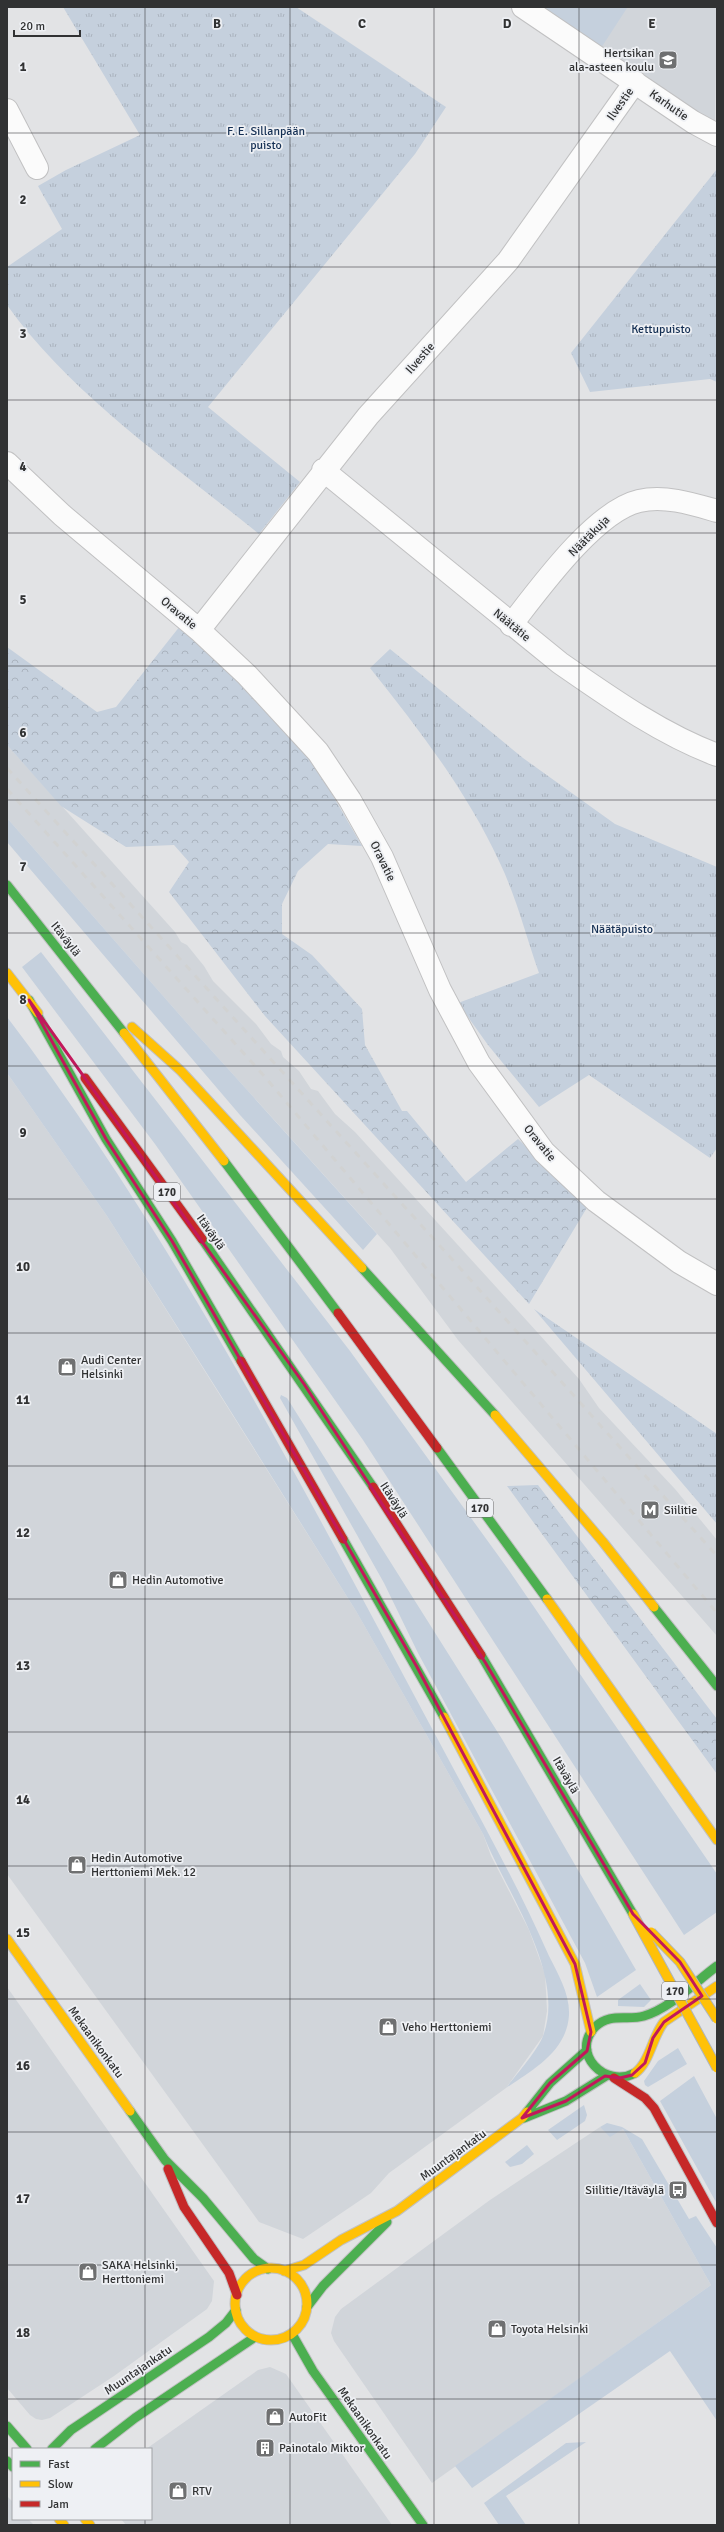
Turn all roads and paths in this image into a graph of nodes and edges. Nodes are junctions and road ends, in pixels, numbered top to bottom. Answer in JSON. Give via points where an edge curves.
{"nodes":[{"id":1,"x":523,"y":7,"type":"edge"},
{"id":2,"x":635,"y":82,"type":"junction"},
{"id":3,"x":7,"y":110,"type":"edge"},
{"id":4,"x":717,"y":135,"type":"edge"},
{"id":5,"x":38,"y":168,"type":"dead end"},
{"id":6,"x":7,"y":463,"type":"edge"},
{"id":7,"x":323,"y":470,"type":"junction"},
{"id":8,"x":717,"y":511,"type":"edge"},
{"id":9,"x":511,"y":625,"type":"junction"},
{"id":10,"x":198,"y":630,"type":"junction"},
{"id":11,"x":717,"y":755,"type":"edge"},
{"id":12,"x":7,"y":885,"type":"edge"},
{"id":13,"x":7,"y":973,"type":"edge"},
{"id":14,"x":93,"y":993,"type":"junction"},
{"id":15,"x":29,"y":1000,"type":"junction"},
{"id":16,"x":717,"y":1284,"type":"edge"},
{"id":17,"x":717,"y":1686,"type":"edge"},
{"id":18,"x":653,"y":1748,"type":"junction"},
{"id":19,"x":690,"y":1784,"type":"dead end"},
{"id":20,"x":717,"y":1840,"type":"edge"},
{"id":21,"x":633,"y":1914,"type":"junction"},
{"id":22,"x":7,"y":1939,"type":"edge"},
{"id":23,"x":717,"y":1966,"type":"edge"},
{"id":24,"x":717,"y":1986,"type":"edge"},
{"id":25,"x":717,"y":2019,"type":"edge"},
{"id":26,"x":591,"y":2032,"type":"junction"},
{"id":27,"x":587,"y":2050,"type":"junction"},
{"id":28,"x":717,"y":2068,"type":"edge"},
{"id":29,"x":610,"y":2077,"type":"junction"},
{"id":30,"x":522,"y":2118,"type":"junction"},
{"id":31,"x":164,"y":2160,"type":"junction"},
{"id":32,"x":397,"y":2211,"type":"junction"},
{"id":33,"x":717,"y":2223,"type":"edge"},
{"id":34,"x":268,"y":2269,"type":"junction"},
{"id":35,"x":284,"y":2271,"type":"junction"},
{"id":36,"x":237,"y":2295,"type":"junction"},
{"id":37,"x":307,"y":2307,"type":"junction"},
{"id":38,"x":236,"y":2310,"type":"junction"},
{"id":39,"x":292,"y":2334,"type":"junction"},
{"id":40,"x":255,"y":2336,"type":"junction"},
{"id":41,"x":7,"y":2426,"type":"edge"},
{"id":42,"x":26,"y":2448,"type":"edge"},
{"id":43,"x":53,"y":2448,"type":"edge"},
{"id":44,"x":96,"y":2448,"type":"edge"},
{"id":45,"x":423,"y":2525,"type":"edge"}],
"edges":[{"from":1,"to":2,"type":"street","name":"Karhutie"},
{"from":2,"to":4,"type":"street","name":"Karhutie","via":[[693,122]]},
{"from":2,"to":7,"type":"street","name":"Ilvestie","via":[[508,261],[368,416]]},
{"from":3,"to":5,"type":"street"},
{"from":6,"to":10,"type":"street","name":"Oravatie","via":[[62,515]]},
{"from":7,"to":9,"type":"street","name":"Näätätie"},
{"from":7,"to":10,"type":"street","name":"Ilvestie"},
{"from":8,"to":9,"type":"street","name":"Näätäkuja","via":[[660,498],[639,501],[617,510],[599,524],[550,577]]},
{"from":9,"to":11,"type":"street","name":"Näätätie","via":[[602,692],[656,725]]},
{"from":10,"to":16,"type":"street","name":"Oravatie","via":[[246,675],[308,742],[350,800],[382,857],[440,990],[479,1063],[544,1152],[596,1201],[679,1262]]},
{"from":12,"to":14,"type":"main road","name":"Itäväylä","number":"170"},
{"from":13,"to":15,"type":"main road","name":"Itäväylä","number":"170"},
{"from":14,"to":17,"type":"main road","via":[[181,1071],[467,1382],[603,1542]]},
{"from":14,"to":18,"type":"main road","name":"Itäväylä","number":"170","via":[[216,1150],[368,1353]]},
{"from":15,"to":21,"type":"main road","name":"Itäväylä","number":"170","via":[[304,1384],[485,1662]]},
{"from":15,"to":26,"type":"main road","via":[[106,1139],[172,1241],[417,1667],[575,1964]]},
{"from":18,"to":19,"type":"main road"},
{"from":18,"to":20,"type":"main road","name":"Itäväylä","number":"170"},
{"from":21,"to":25,"type":"main road","bridge":true,"via":[[680,1962]]},
{"from":21,"to":28,"type":"main road","name":"Itäväylä","number":"170","bridge":true},
{"from":22,"to":31,"type":"main road","name":"Mekaanikonkatu"},
{"from":23,"to":26,"type":"main road","via":[[654,2011],[644,2015],[604,2020]]},
{"from":24,"to":29,"type":"main road","name":"Muuntajankatu","via":[[664,2022],[656,2032],[645,2062],[637,2072],[626,2077]]},
{"from":26,"to":27,"type":"main road"},
{"from":27,"to":29,"type":"main road","via":[[594,2066]]},
{"from":27,"to":30,"type":"main road","name":"Muuntajankatu","via":[[550,2083]]},
{"from":29,"to":30,"type":"main road","name":"Muuntajankatu","via":[[566,2101]]},
{"from":29,"to":33,"type":"main road","via":[[645,2098],[654,2108]]},
{"from":30,"to":32,"type":"main road","name":"Muuntajankatu"},
{"from":31,"to":34,"type":"main road","name":"Mekaanikonkatu","via":[[203,2198],[254,2260]]},
{"from":31,"to":36,"type":"main road","name":"Mekaanikonkatu","via":[[184,2207],[229,2273]]},
{"from":32,"to":35,"type":"main road","name":"Muuntajankatu","via":[[342,2240],[304,2265]]},
{"from":32,"to":37,"type":"main road","name":"Muuntajankatu","via":[[323,2286]]},
{"from":34,"to":35,"type":"main road"},
{"from":34,"to":36,"type":"main road","via":[[256,2272],[246,2279]]},
{"from":35,"to":37,"type":"main road","via":[[302,2286]]},
{"from":36,"to":38,"type":"main road"},
{"from":37,"to":39,"type":"main road","via":[[302,2322]]},
{"from":38,"to":40,"type":"main road","via":[[241,2324]]},
{"from":38,"to":43,"type":"main road","name":"Muuntajankatu","via":[[226,2323],[209,2337],[71,2430]]},
{"from":39,"to":40,"type":"main road","via":[[285,2338],[270,2340]]},
{"from":39,"to":45,"type":"main road","name":"Mekaanikonkatu","via":[[313,2371]]},
{"from":40,"to":44,"type":"main road","via":[[135,2418]]},
{"from":41,"to":42,"type":"main road"}]}
